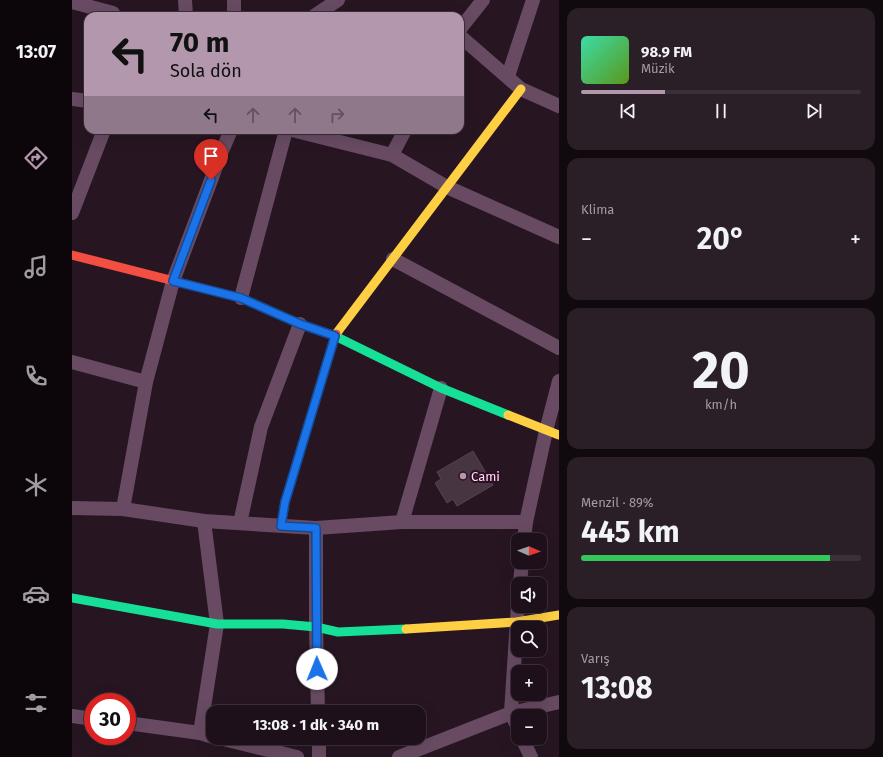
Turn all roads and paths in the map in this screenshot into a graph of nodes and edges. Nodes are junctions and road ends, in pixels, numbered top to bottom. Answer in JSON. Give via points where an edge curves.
{"nodes":[{"id":1,"x":185,"y":0,"type":"edge"},
{"id":2,"x":234,"y":0,"type":"edge"},
{"id":3,"x":338,"y":0,"type":"edge"},
{"id":4,"x":483,"y":0,"type":"edge"},
{"id":5,"x":533,"y":0,"type":"edge"},
{"id":6,"x":72,"y":2,"type":"edge"},
{"id":7,"x":114,"y":10,"type":"edge"},
{"id":8,"x":186,"y":12,"type":"edge"},
{"id":9,"x":234,"y":12,"type":"edge"},
{"id":10,"x":320,"y":12,"type":"edge"},
{"id":11,"x":464,"y":24,"type":"edge"},
{"id":12,"x":464,"y":39,"type":"edge"},
{"id":13,"x":508,"y":76,"type":"junction"},
{"id":14,"x":521,"y":89,"type":"junction"},
{"id":15,"x":72,"y":99,"type":"edge"},
{"id":16,"x":84,"y":100,"type":"edge"},
{"id":17,"x":559,"y":106,"type":"edge"},
{"id":18,"x":102,"y":134,"type":"edge"},
{"id":19,"x":229,"y":134,"type":"edge"},
{"id":20,"x":285,"y":134,"type":"edge"},
{"id":21,"x":308,"y":134,"type":"edge"},
{"id":22,"x":403,"y":134,"type":"edge"},
{"id":23,"x":392,"y":155,"type":"junction"},
{"id":24,"x":447,"y":187,"type":"junction"},
{"id":25,"x":72,"y":213,"type":"edge"},
{"id":26,"x":559,"y":238,"type":"edge"},
{"id":27,"x":72,"y":255,"type":"edge"},
{"id":28,"x":393,"y":259,"type":"junction"},
{"id":29,"x":173,"y":281,"type":"junction"},
{"id":30,"x":241,"y":298,"type":"junction"},
{"id":31,"x":300,"y":324,"type":"junction"},
{"id":32,"x":335,"y":336,"type":"junction"},
{"id":33,"x":559,"y":348,"type":"edge"},
{"id":34,"x":72,"y":362,"type":"edge"},
{"id":35,"x":559,"y":381,"type":"edge"},
{"id":36,"x":146,"y":382,"type":"junction"},
{"id":37,"x":441,"y":388,"type":"junction"},
{"id":38,"x":552,"y":433,"type":"edge"},
{"id":39,"x":72,"y":508,"type":"edge"},
{"id":40,"x":123,"y":509,"type":"junction"},
{"id":41,"x":204,"y":521,"type":"junction"},
{"id":42,"x":402,"y":522,"type":"junction"},
{"id":43,"x":526,"y":522,"type":"junction"},
{"id":44,"x":240,"y":523,"type":"junction"},
{"id":45,"x":281,"y":526,"type":"junction"},
{"id":46,"x":316,"y":528,"type":"junction"},
{"id":47,"x":525,"y":533,"type":"edge"},
{"id":48,"x":72,"y":598,"type":"edge"},
{"id":49,"x":559,"y":615,"type":"edge"},
{"id":50,"x":522,"y":621,"type":"edge"},
{"id":51,"x":511,"y":622,"type":"edge"},
{"id":52,"x":217,"y":624,"type":"junction"},
{"id":53,"x":316,"y":627,"type":"junction"},
{"id":54,"x":514,"y":657,"type":"edge"},
{"id":55,"x":559,"y":702,"type":"edge"},
{"id":56,"x":209,"y":705,"type":"edge"},
{"id":57,"x":318,"y":705,"type":"edge"},
{"id":58,"x":511,"y":709,"type":"edge"},
{"id":59,"x":528,"y":709,"type":"edge"},
{"id":60,"x":511,"y":713,"type":"edge"},
{"id":61,"x":72,"y":716,"type":"edge"},
{"id":62,"x":84,"y":718,"type":"edge"},
{"id":63,"x":136,"y":724,"type":"edge"},
{"id":64,"x":206,"y":735,"type":"edge"},
{"id":65,"x":248,"y":745,"type":"edge"},
{"id":66,"x":319,"y":745,"type":"edge"},
{"id":67,"x":525,"y":745,"type":"edge"},
{"id":68,"x":297,"y":757,"type":"edge"},
{"id":69,"x":319,"y":757,"type":"edge"},
{"id":70,"x":399,"y":757,"type":"edge"},
{"id":71,"x":531,"y":757,"type":"edge"}],
"edges":[{"from":1,"to":8,"type":"street"},
{"from":2,"to":9,"type":"street"},
{"from":3,"to":10,"type":"street"},
{"from":4,"to":11,"type":"street"},
{"from":5,"to":13,"type":"street"},
{"from":6,"to":7,"type":"street"},
{"from":12,"to":13,"type":"street"},
{"from":13,"to":14,"type":"street"},
{"from":14,"to":17,"type":"street"},
{"from":14,"to":24,"type":"street"},
{"from":15,"to":16,"type":"street"},
{"from":18,"to":25,"type":"street"},
{"from":19,"to":29,"type":"street"},
{"from":20,"to":30,"type":"street"},
{"from":21,"to":23,"type":"street"},
{"from":22,"to":23,"type":"street"},
{"from":23,"to":24,"type":"street"},
{"from":24,"to":26,"type":"street"},
{"from":24,"to":28,"type":"street"},
{"from":27,"to":29,"type":"street"},
{"from":28,"to":32,"type":"street"},
{"from":28,"to":33,"type":"street"},
{"from":29,"to":30,"type":"street"},
{"from":29,"to":36,"type":"street"},
{"from":30,"to":31,"type":"street"},
{"from":31,"to":32,"type":"street"},
{"from":31,"to":44,"type":"street","via":[[261,426]]},
{"from":32,"to":37,"type":"street"},
{"from":32,"to":45,"type":"street","via":[[285,502]]},
{"from":34,"to":36,"type":"street"},
{"from":35,"to":38,"type":"street"},
{"from":36,"to":40,"type":"street"},
{"from":37,"to":38,"type":"street"},
{"from":37,"to":42,"type":"street"},
{"from":38,"to":43,"type":"street"},
{"from":39,"to":40,"type":"street"},
{"from":40,"to":41,"type":"street"},
{"from":41,"to":44,"type":"street"},
{"from":41,"to":52,"type":"street"},
{"from":42,"to":43,"type":"street"},
{"from":42,"to":46,"type":"street"},
{"from":43,"to":47,"type":"street"},
{"from":44,"to":45,"type":"street"},
{"from":45,"to":46,"type":"street"},
{"from":46,"to":53,"type":"street"},
{"from":48,"to":52,"type":"street"},
{"from":49,"to":50,"type":"street"},
{"from":51,"to":53,"type":"street","via":[[338,632]]},
{"from":52,"to":53,"type":"street"},
{"from":52,"to":56,"type":"street"},
{"from":53,"to":57,"type":"street"},
{"from":54,"to":58,"type":"street"},
{"from":55,"to":59,"type":"street"},
{"from":60,"to":70,"type":"street"},
{"from":61,"to":62,"type":"street"},
{"from":63,"to":64,"type":"street"},
{"from":65,"to":68,"type":"street"},
{"from":66,"to":69,"type":"street"},
{"from":67,"to":71,"type":"street"}]}
